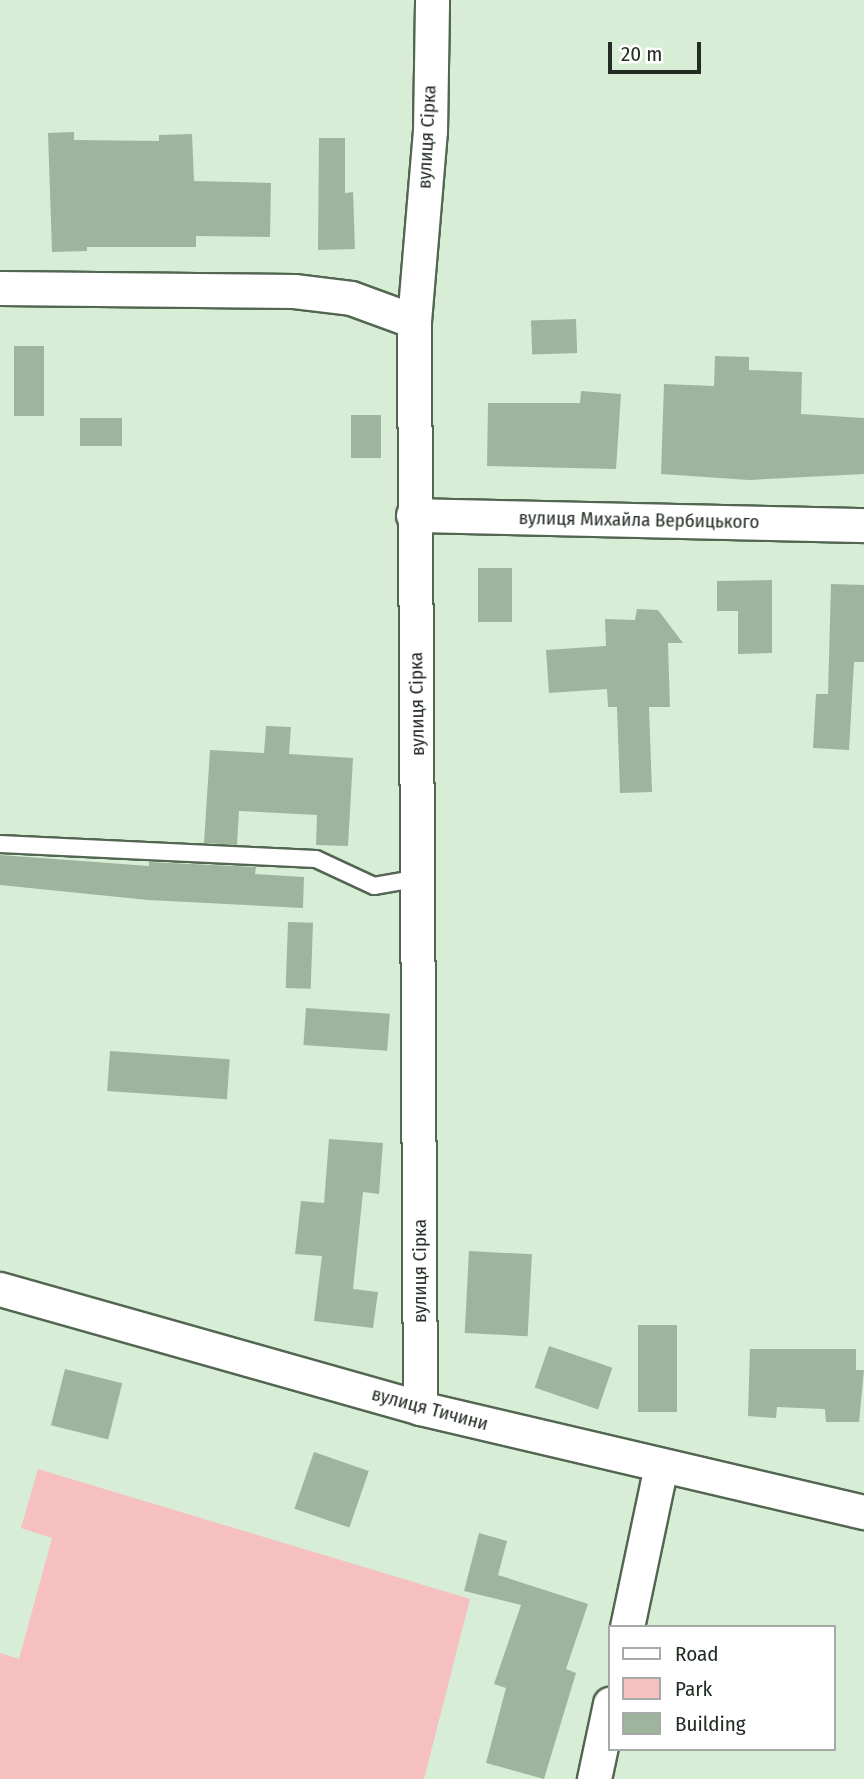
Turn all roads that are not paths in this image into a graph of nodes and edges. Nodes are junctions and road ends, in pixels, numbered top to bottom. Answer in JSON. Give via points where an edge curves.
{"nodes":[{"id":1,"x":432,"y":0,"type":"edge"},
{"id":2,"x":0,"y":288,"type":"edge"},
{"id":3,"x":414,"y":321,"type":"junction"},
{"id":4,"x":413,"y":515,"type":"junction"},
{"id":5,"x":864,"y":524,"type":"edge"},
{"id":6,"x":0,"y":844,"type":"edge"},
{"id":7,"x":420,"y":878,"type":"junction"},
{"id":8,"x":0,"y":1289,"type":"edge"},
{"id":9,"x":420,"y":1408,"type":"junction"},
{"id":10,"x":661,"y":1466,"type":"junction"},
{"id":11,"x":864,"y":1512,"type":"edge"},
{"id":12,"x":627,"y":1625,"type":"edge"},
{"id":13,"x":608,"y":1713,"type":"edge"},
{"id":14,"x":594,"y":1779,"type":"edge"}],
"edges":[{"from":1,"to":3,"type":"street","name":"вулиця Сірка","via":[[429,131]]},
{"from":2,"to":3,"type":"street","via":[[294,291],[351,298]]},
{"from":3,"to":4,"type":"street","name":"вулиця Сірка"},
{"from":4,"to":5,"type":"street","name":"вулиця Михайла Вербицького"},
{"from":4,"to":7,"type":"street","name":"вулиця Сірка"},
{"from":6,"to":7,"type":"lane","via":[[316,859],[374,886]]},
{"from":7,"to":9,"type":"street","name":"вулиця Сірка"},
{"from":8,"to":9,"type":"street","name":"вулиця Тичини"},
{"from":9,"to":10,"type":"street","name":"вулиця Тичини"},
{"from":10,"to":11,"type":"street","name":"вулиця Тичини"},
{"from":10,"to":12,"type":"street"},
{"from":13,"to":14,"type":"street"}]}
